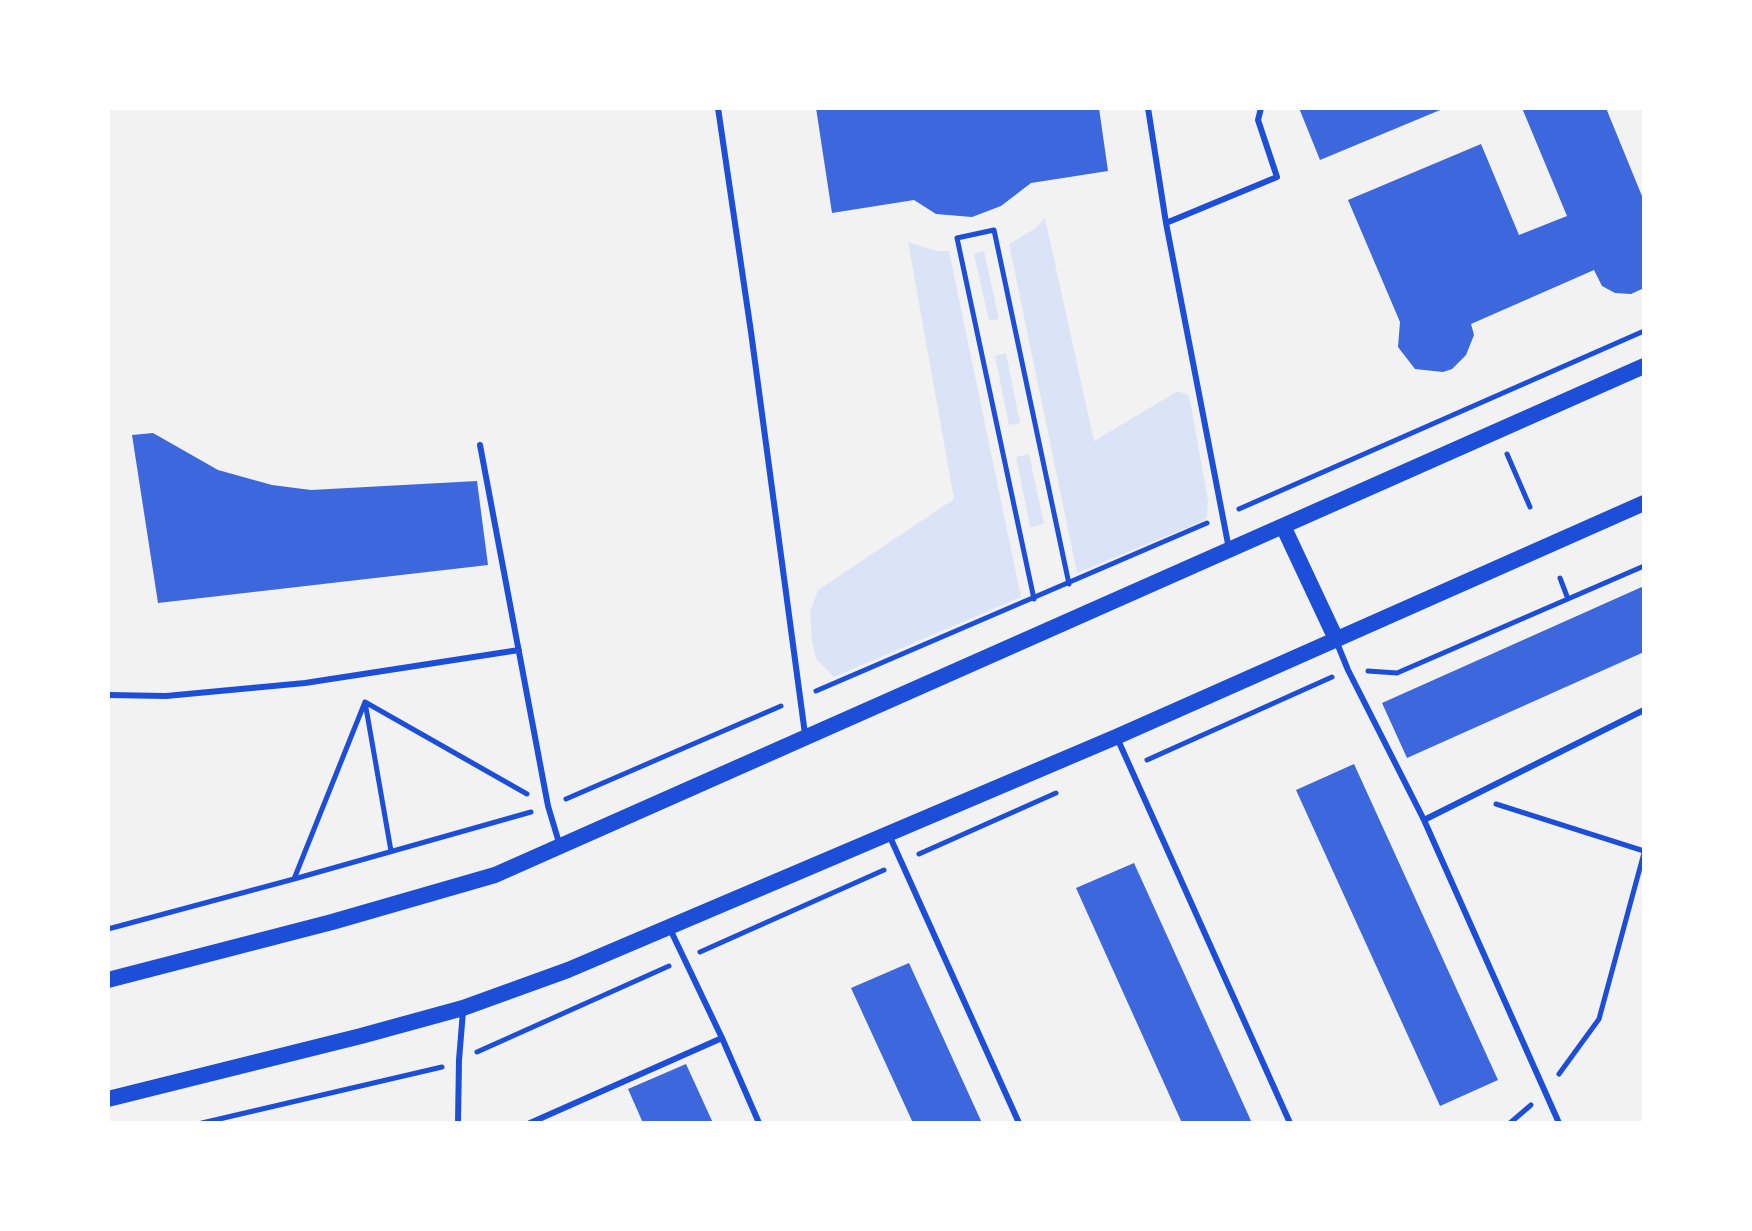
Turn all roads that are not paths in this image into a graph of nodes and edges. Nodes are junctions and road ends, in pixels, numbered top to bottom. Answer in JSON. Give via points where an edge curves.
{"nodes":[{"id":1,"x":718,"y":108,"type":"edge"},
{"id":2,"x":1148,"y":108,"type":"edge"},
{"id":3,"x":1261,"y":108,"type":"edge"},
{"id":4,"x":1166,"y":223,"type":"junction"},
{"id":5,"x":1644,"y":366,"type":"edge"},
{"id":6,"x":480,"y":445,"type":"dead end"},
{"id":7,"x":1644,"y":503,"type":"edge"},
{"id":8,"x":1283,"y":526,"type":"junction"},
{"id":9,"x":1229,"y":549,"type":"junction"},
{"id":10,"x":1336,"y":639,"type":"junction"},
{"id":11,"x":519,"y":650,"type":"junction"},
{"id":12,"x":108,"y":695,"type":"edge"},
{"id":13,"x":1644,"y":710,"type":"edge"},
{"id":14,"x":806,"y":737,"type":"junction"},
{"id":15,"x":1116,"y":737,"type":"junction"},
{"id":16,"x":1424,"y":820,"type":"junction"},
{"id":17,"x":889,"y":834,"type":"junction"},
{"id":18,"x":560,"y":846,"type":"junction"},
{"id":19,"x":669,"y":927,"type":"junction"},
{"id":20,"x":108,"y":980,"type":"edge"},
{"id":21,"x":463,"y":1008,"type":"junction"},
{"id":22,"x":722,"y":1038,"type":"junction"},
{"id":23,"x":108,"y":1099,"type":"edge"},
{"id":24,"x":458,"y":1123,"type":"edge"},
{"id":25,"x":530,"y":1123,"type":"edge"},
{"id":26,"x":759,"y":1123,"type":"edge"},
{"id":27,"x":1019,"y":1123,"type":"edge"},
{"id":28,"x":1290,"y":1123,"type":"edge"},
{"id":29,"x":1559,"y":1123,"type":"edge"}],
"edges":[{"from":1,"to":14,"type":"lane"},
{"from":2,"to":4,"type":"lane"},
{"from":3,"to":4,"type":"lane","via":[[1258,120],[1277,177]]},
{"from":4,"to":9,"type":"lane"},
{"from":5,"to":8,"type":"main road"},
{"from":6,"to":11,"type":"lane"},
{"from":7,"to":10,"type":"main road"},
{"from":8,"to":9,"type":"main road"},
{"from":8,"to":10,"type":"main road"},
{"from":9,"to":14,"type":"main road"},
{"from":10,"to":15,"type":"main road"},
{"from":10,"to":16,"type":"lane"},
{"from":11,"to":12,"type":"lane","via":[[305,683],[166,696]]},
{"from":11,"to":18,"type":"lane"},
{"from":13,"to":16,"type":"lane"},
{"from":14,"to":18,"type":"main road"},
{"from":15,"to":17,"type":"main road"},
{"from":15,"to":28,"type":"lane"},
{"from":16,"to":29,"type":"lane"},
{"from":17,"to":19,"type":"main road"},
{"from":17,"to":27,"type":"lane"},
{"from":18,"to":20,"type":"main road","via":[[495,875]]},
{"from":19,"to":21,"type":"main road"},
{"from":19,"to":22,"type":"lane"},
{"from":21,"to":23,"type":"main road"},
{"from":21,"to":24,"type":"lane"},
{"from":22,"to":25,"type":"lane"},
{"from":22,"to":26,"type":"lane"}]}
